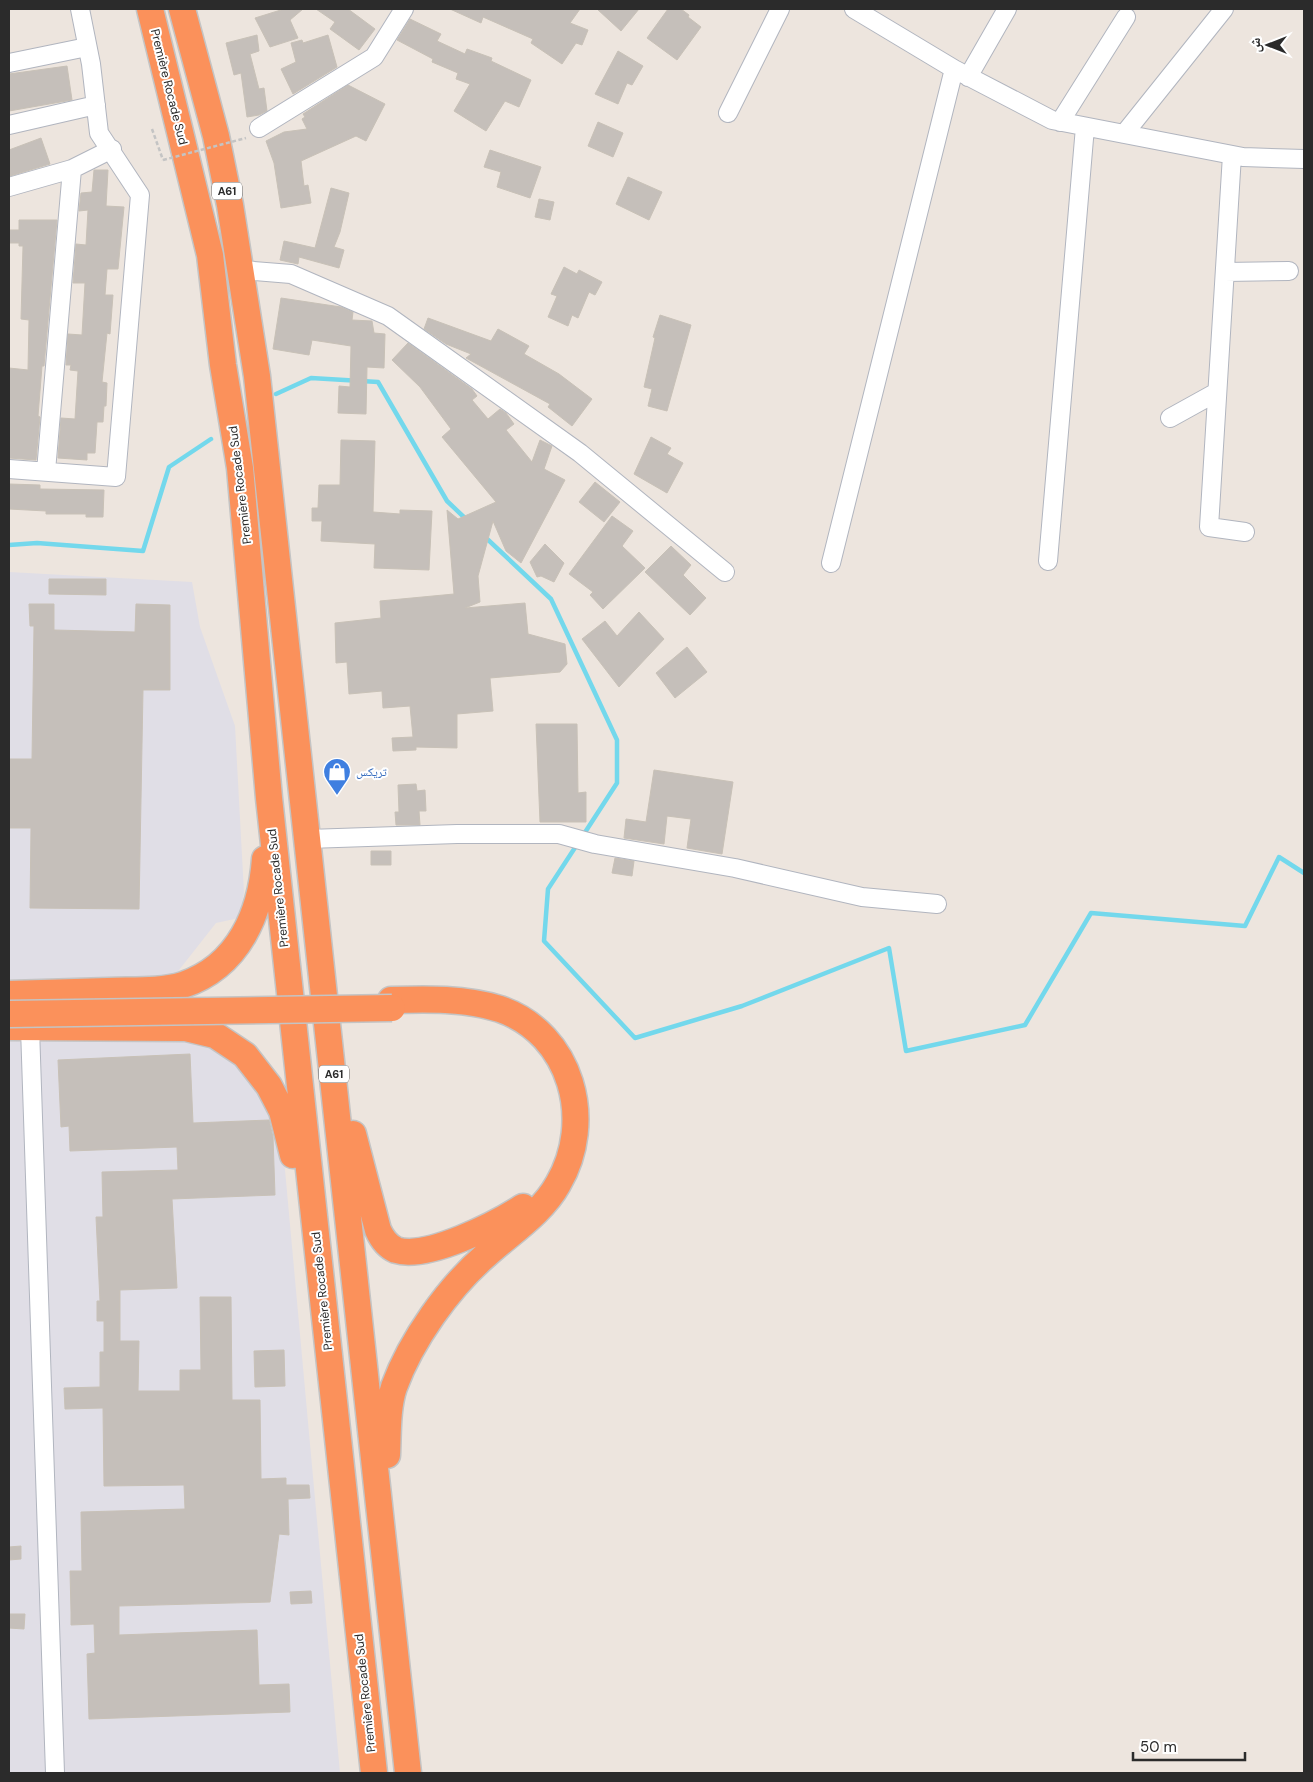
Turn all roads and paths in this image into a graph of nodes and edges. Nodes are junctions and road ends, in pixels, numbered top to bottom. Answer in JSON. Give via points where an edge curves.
{"nodes":[{"id":1,"x":80,"y":9,"type":"edge"},
{"id":2,"x":150,"y":9,"type":"edge"},
{"id":3,"x":182,"y":9,"type":"edge"},
{"id":4,"x":404,"y":9,"type":"edge"},
{"id":5,"x":780,"y":9,"type":"edge"},
{"id":6,"x":854,"y":9,"type":"edge"},
{"id":7,"x":1008,"y":9,"type":"edge"},
{"id":8,"x":1224,"y":9,"type":"edge"},
{"id":9,"x":1126,"y":17,"type":"dead end"},
{"id":10,"x":87,"y":46,"type":"junction"},
{"id":11,"x":9,"y":63,"type":"edge"},
{"id":12,"x":961,"y":73,"type":"junction"},
{"id":13,"x":96,"y":105,"type":"junction"},
{"id":14,"x":728,"y":112,"type":"dead end"},
{"id":15,"x":1060,"y":122,"type":"junction"},
{"id":16,"x":9,"y":125,"type":"edge"},
{"id":17,"x":1085,"y":127,"type":"junction"},
{"id":18,"x":152,"y":130,"type":"dead end"},
{"id":19,"x":252,"y":133,"type":"joint"},
{"id":20,"x":1124,"y":134,"type":"junction"},
{"id":21,"x":112,"y":149,"type":"junction"},
{"id":22,"x":1232,"y":155,"type":"junction"},
{"id":23,"x":1304,"y":159,"type":"edge"},
{"id":24,"x":72,"y":169,"type":"junction"},
{"id":25,"x":9,"y":187,"type":"edge"},
{"id":26,"x":242,"y":270,"type":"junction"},
{"id":27,"x":1290,"y":271,"type":"dead end"},
{"id":28,"x":1224,"y":272,"type":"junction"},
{"id":29,"x":1217,"y":392,"type":"junction"},
{"id":30,"x":1170,"y":418,"type":"dead end"},
{"id":31,"x":9,"y":469,"type":"edge"},
{"id":32,"x":46,"y":470,"type":"junction"},
{"id":33,"x":1245,"y":532,"type":"dead end"},
{"id":34,"x":1048,"y":560,"type":"dead end"},
{"id":35,"x":831,"y":563,"type":"dead end"},
{"id":36,"x":726,"y":572,"type":"dead end"},
{"id":37,"x":269,"y":798,"type":"junction"},
{"id":38,"x":308,"y":839,"type":"junction"},
{"id":39,"x":937,"y":904,"type":"dead end"},
{"id":40,"x":9,"y":994,"type":"edge"},
{"id":41,"x":392,"y":1004,"type":"junction"},
{"id":42,"x":9,"y":1005,"type":"edge"},
{"id":43,"x":16,"y":1023,"type":"edge"},
{"id":44,"x":334,"y":1078,"type":"junction"},
{"id":45,"x":313,"y":1208,"type":"junction"},
{"id":46,"x":385,"y":1560,"type":"junction"},
{"id":47,"x":55,"y":1773,"type":"edge"},
{"id":48,"x":374,"y":1773,"type":"edge"},
{"id":49,"x":408,"y":1773,"type":"edge"}],
"edges":[{"from":1,"to":10,"type":"street"},
{"from":2,"to":37,"type":"highway","name":"Première Rocade Sud","number":"A61","via":[[210,255],[240,468]]},
{"from":3,"to":26,"type":"highway","number":"A61","via":[[216,136]]},
{"from":4,"to":19,"type":"street","via":[[374,58]]},
{"from":5,"to":14,"type":"street"},
{"from":6,"to":12,"type":"street"},
{"from":7,"to":12,"type":"street"},
{"from":8,"to":20,"type":"street"},
{"from":9,"to":15,"type":"street"},
{"from":10,"to":11,"type":"street"},
{"from":10,"to":13,"type":"street"},
{"from":12,"to":15,"type":"street"},
{"from":12,"to":35,"type":"street"},
{"from":13,"to":16,"type":"street"},
{"from":13,"to":21,"type":"street","via":[[99,133]]},
{"from":15,"to":17,"type":"street"},
{"from":17,"to":20,"type":"street"},
{"from":17,"to":34,"type":"street"},
{"from":18,"to":19,"type":"path","bridge":true,"via":[[162,160]]},
{"from":20,"to":22,"type":"street"},
{"from":21,"to":24,"type":"street"},
{"from":21,"to":32,"type":"street","via":[[140,195],[116,477]]},
{"from":22,"to":23,"type":"street"},
{"from":22,"to":28,"type":"street"},
{"from":24,"to":25,"type":"street"},
{"from":24,"to":32,"type":"street"},
{"from":26,"to":36,"type":"street","via":[[291,274],[388,316],[580,453]]},
{"from":26,"to":38,"type":"highway","number":"A61"},
{"from":27,"to":28,"type":"street"},
{"from":28,"to":29,"type":"street"},
{"from":29,"to":30,"type":"street"},
{"from":29,"to":33,"type":"street","via":[[1209,527]]},
{"from":31,"to":32,"type":"street"},
{"from":37,"to":40,"type":"highway","via":[[263,883],[258,904],[243,936],[214,968],[200,978],[167,988]]},
{"from":37,"to":45,"type":"highway","name":"Première Rocade Sud","number":"A61"},
{"from":38,"to":39,"type":"street","via":[[559,834],[595,844],[735,868],[862,897]]},
{"from":38,"to":44,"type":"highway","number":"A61"},
{"from":41,"to":42,"type":"highway"},
{"from":41,"to":43,"type":"highway","bridge":true},
{"from":41,"to":44,"type":"highway","via":[[452,1008],[497,1016],[529,1034],[547,1052],[564,1086],[568,1127],[558,1167],[540,1194],[506,1218],[464,1238],[411,1251],[391,1247],[378,1230]]},
{"from":41,"to":46,"type":"highway","via":[[429,999],[469,1002],[499,1009],[523,1020],[544,1037],[561,1059],[572,1084],[576,1113],[571,1156],[558,1185],[536,1212],[468,1270],[450,1292],[419,1338],[394,1388],[388,1423]]},
{"from":43,"to":45,"type":"highway","via":[[186,1028],[204,1031],[231,1044],[254,1064],[276,1098]]},
{"from":43,"to":47,"type":"street"},
{"from":44,"to":46,"type":"highway","number":"A61"},
{"from":45,"to":48,"type":"highway","name":"Première Rocade Sud","number":"A61"},
{"from":46,"to":49,"type":"highway","number":"A61"}]}
